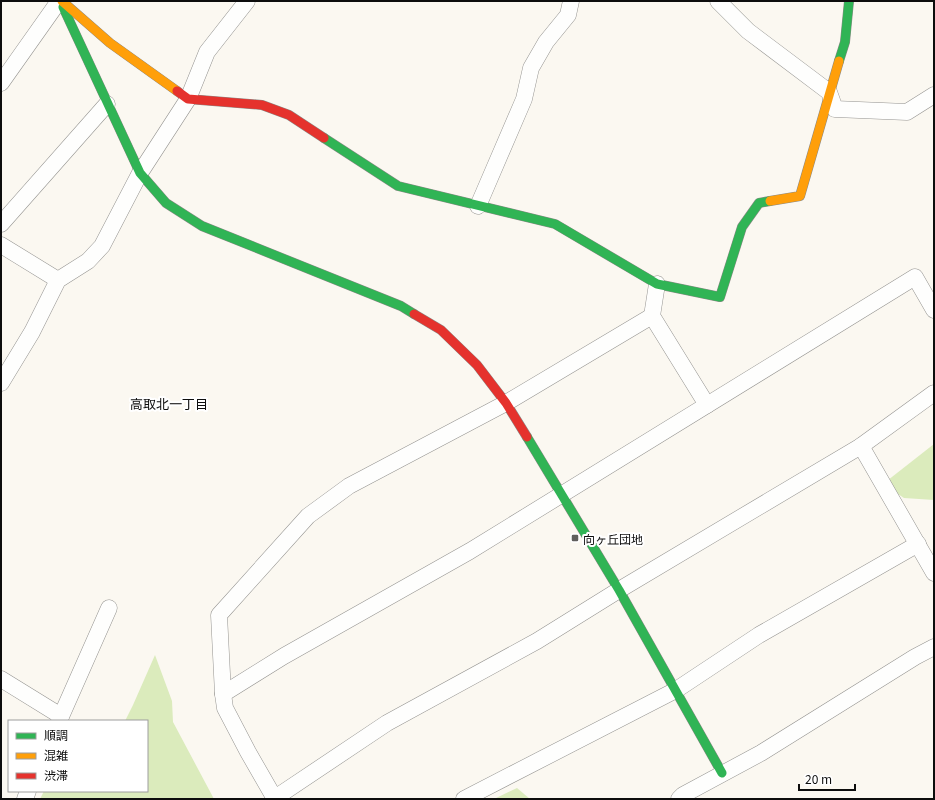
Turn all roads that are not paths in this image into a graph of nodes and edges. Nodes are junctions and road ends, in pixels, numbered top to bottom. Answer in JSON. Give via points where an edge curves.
{"nodes":[{"id":1,"x":60,"y":1,"type":"edge"},
{"id":2,"x":247,"y":1,"type":"edge"},
{"id":3,"x":571,"y":1,"type":"edge"},
{"id":4,"x":718,"y":1,"type":"edge"},
{"id":5,"x":849,"y":1,"type":"edge"},
{"id":6,"x":1,"y":83,"type":"edge"},
{"id":7,"x":829,"y":92,"type":"junction"},
{"id":8,"x":934,"y":95,"type":"edge"},
{"id":9,"x":188,"y":99,"type":"junction"},
{"id":10,"x":107,"y":104,"type":"junction"},
{"id":11,"x":140,"y":173,"type":"junction"},
{"id":12,"x":478,"y":206,"type":"junction"},
{"id":13,"x":1,"y":224,"type":"edge"},
{"id":14,"x":1,"y":245,"type":"edge"},
{"id":15,"x":58,"y":280,"type":"junction"},
{"id":16,"x":657,"y":284,"type":"junction"},
{"id":17,"x":934,"y":310,"type":"edge"},
{"id":18,"x":652,"y":316,"type":"junction"},
{"id":19,"x":1,"y":383,"type":"edge"},
{"id":20,"x":934,"y":393,"type":"edge"},
{"id":21,"x":506,"y":403,"type":"junction"},
{"id":22,"x":707,"y":405,"type":"junction"},
{"id":23,"x":861,"y":446,"type":"junction"},
{"id":24,"x":560,"y":495,"type":"junction"},
{"id":25,"x":918,"y":544,"type":"junction"},
{"id":26,"x":934,"y":573,"type":"edge"},
{"id":27,"x":619,"y":590,"type":"junction"},
{"id":28,"x":109,"y":608,"type":"dead end"},
{"id":29,"x":934,"y":647,"type":"edge"},
{"id":30,"x":1,"y":679,"type":"edge"},
{"id":31,"x":676,"y":690,"type":"junction"},
{"id":32,"x":223,"y":694,"type":"junction"},
{"id":33,"x":60,"y":718,"type":"edge"},
{"id":34,"x":722,"y":773,"type":"junction"},
{"id":35,"x":275,"y":798,"type":"edge"},
{"id":36,"x":464,"y":799,"type":"edge"},
{"id":37,"x":679,"y":799,"type":"edge"}],
"edges":[{"from":1,"to":6,"type":"street"},
{"from":1,"to":9,"type":"street","via":[[110,43]]},
{"from":1,"to":10,"type":"street"},
{"from":2,"to":9,"type":"street","via":[[207,52]]},
{"from":3,"to":12,"type":"street","via":[[568,15],[546,42],[531,68],[524,99]]},
{"from":4,"to":7,"type":"street","via":[[748,31]]},
{"from":5,"to":7,"type":"street","via":[[845,42]]},
{"from":7,"to":8,"type":"street","via":[[835,109],[907,112]]},
{"from":7,"to":16,"type":"street","via":[[800,196],[759,203],[742,227],[720,296]]},
{"from":9,"to":11,"type":"street"},
{"from":9,"to":12,"type":"street","via":[[262,105],[289,115],[398,186]]},
{"from":10,"to":11,"type":"street"},
{"from":10,"to":13,"type":"street"},
{"from":11,"to":15,"type":"street","via":[[102,246],[88,261]]},
{"from":11,"to":21,"type":"street","via":[[166,203],[202,226],[400,306],[441,330],[477,365]]},
{"from":12,"to":16,"type":"street","via":[[555,224]]},
{"from":14,"to":15,"type":"street"},
{"from":15,"to":19,"type":"street","via":[[32,332]]},
{"from":16,"to":18,"type":"street"},
{"from":17,"to":22,"type":"street","via":[[914,277]]},
{"from":18,"to":21,"type":"street"},
{"from":18,"to":22,"type":"street"},
{"from":20,"to":23,"type":"street"},
{"from":21,"to":24,"type":"street"},
{"from":21,"to":32,"type":"street","via":[[349,486],[308,516],[219,615]]},
{"from":22,"to":24,"type":"street"},
{"from":23,"to":25,"type":"street"},
{"from":23,"to":27,"type":"street"},
{"from":24,"to":27,"type":"street"},
{"from":24,"to":32,"type":"street","via":[[470,551],[284,656]]},
{"from":25,"to":26,"type":"street"},
{"from":25,"to":31,"type":"street","via":[[759,635]]},
{"from":27,"to":31,"type":"street"},
{"from":27,"to":35,"type":"street","via":[[537,641],[387,723]]},
{"from":28,"to":33,"type":"street"},
{"from":29,"to":34,"type":"street","via":[[761,753]]},
{"from":30,"to":33,"type":"street"},
{"from":31,"to":34,"type":"street"},
{"from":31,"to":36,"type":"street"},
{"from":32,"to":35,"type":"street","via":[[225,708]]},
{"from":34,"to":37,"type":"street"}]}
